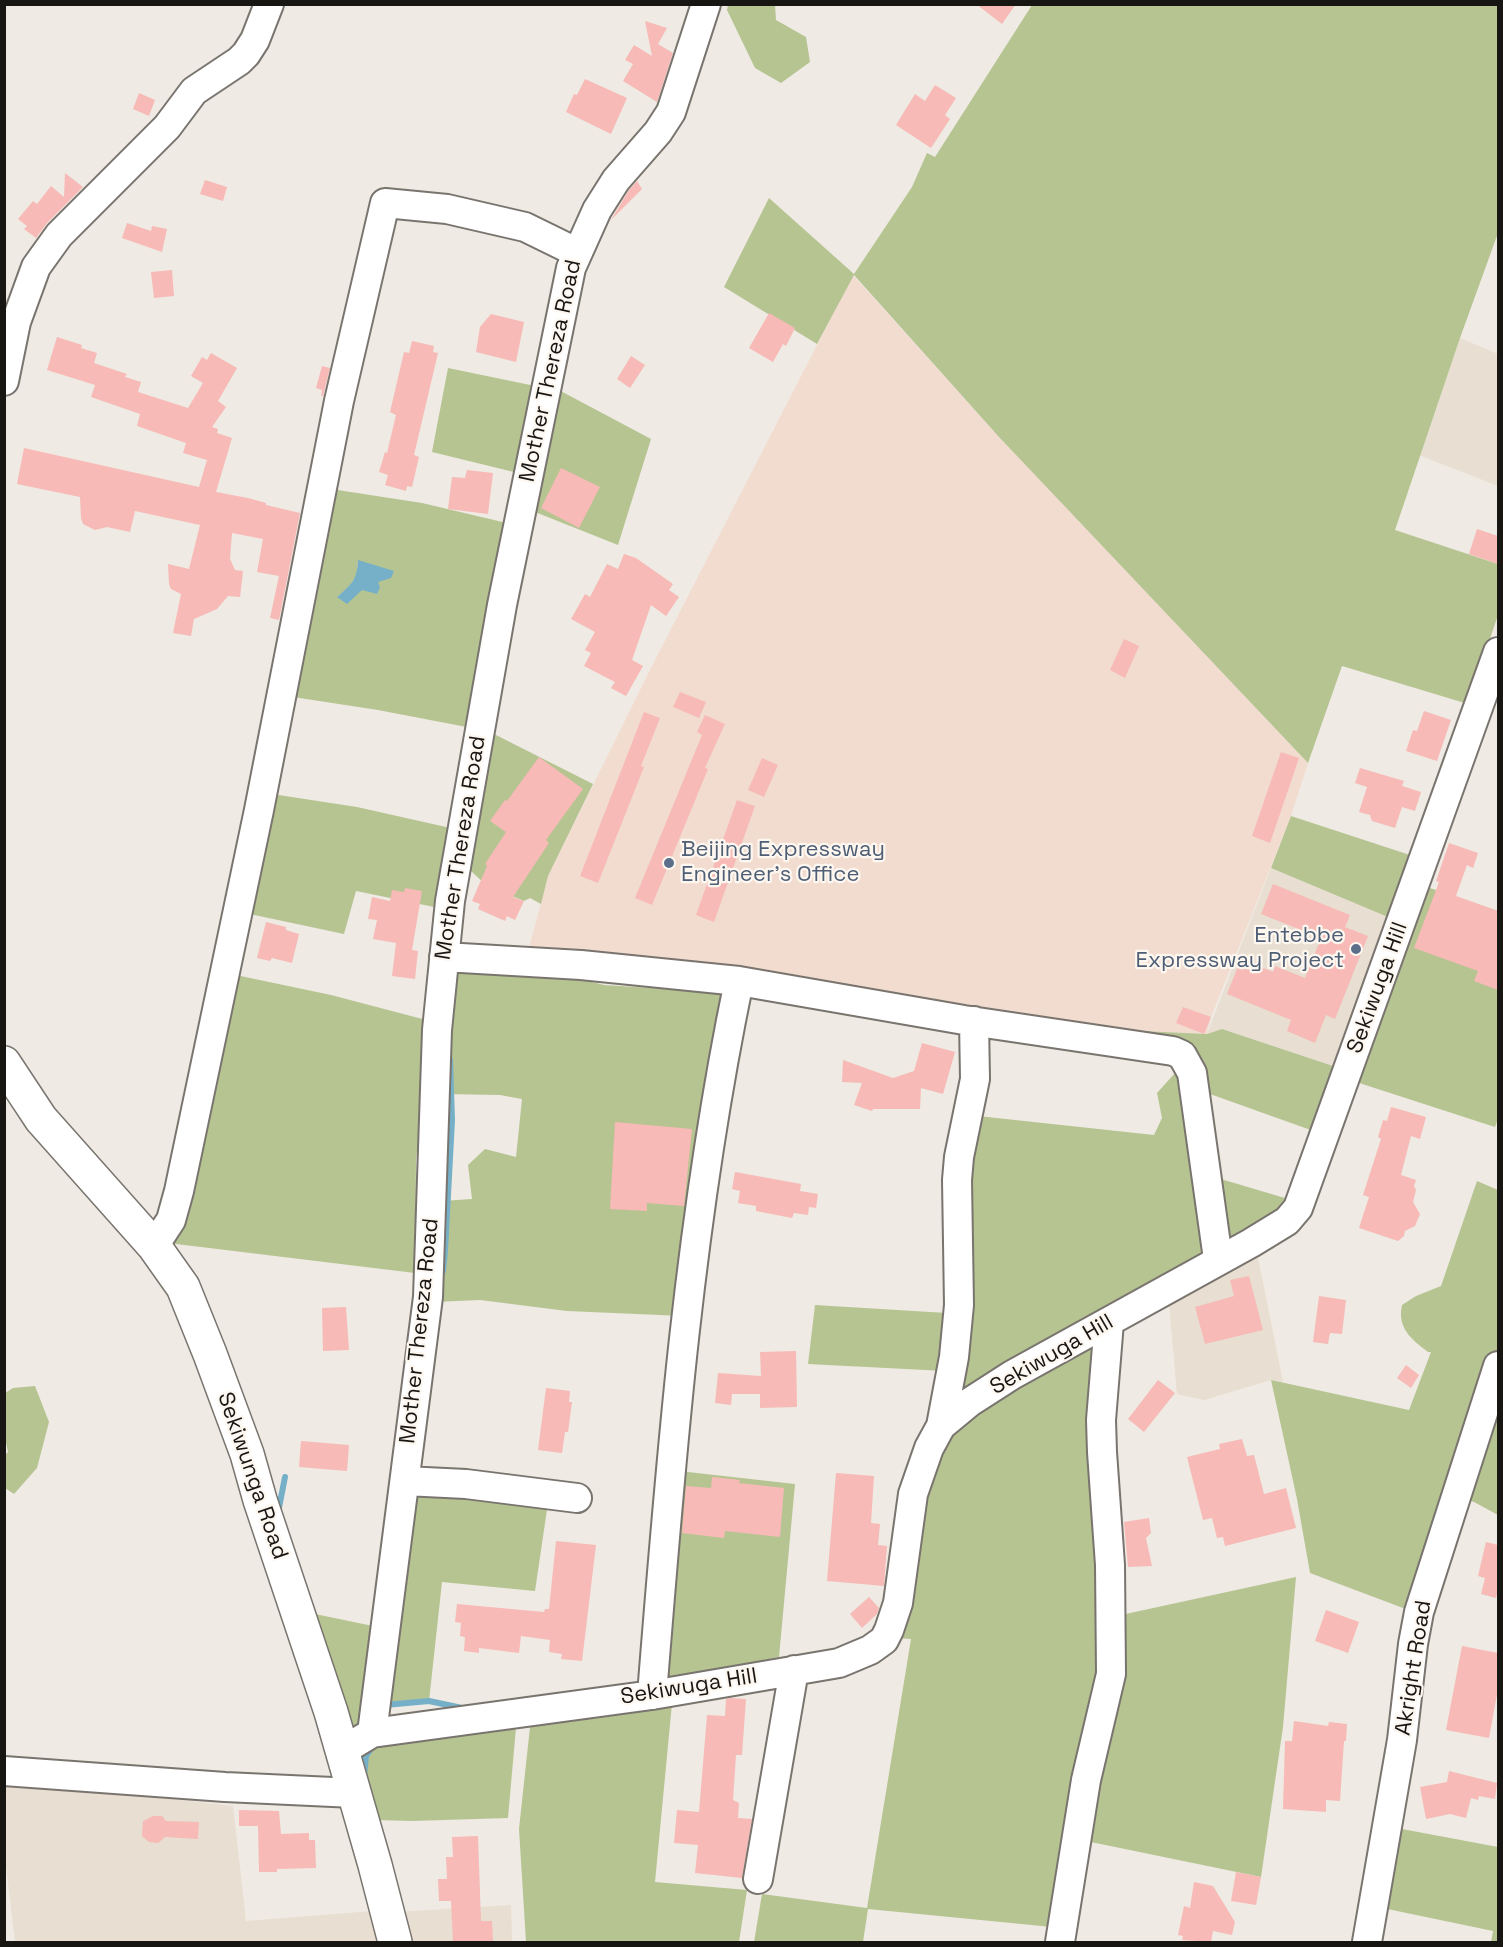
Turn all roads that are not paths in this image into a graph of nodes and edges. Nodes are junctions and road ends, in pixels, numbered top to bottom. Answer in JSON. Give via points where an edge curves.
{"nodes":[{"id":1,"x":269,"y":4,"type":"edge"},
{"id":2,"x":706,"y":4,"type":"edge"},
{"id":3,"x":576,"y":252,"type":"junction"},
{"id":4,"x":4,"y":381,"type":"edge"},
{"id":5,"x":1498,"y":652,"type":"edge"},
{"id":6,"x":444,"y":957,"type":"junction"},
{"id":7,"x":739,"y":981,"type":"junction"},
{"id":8,"x":974,"y":1021,"type":"junction"},
{"id":9,"x":4,"y":1063,"type":"edge"},
{"id":10,"x":154,"y":1246,"type":"junction"},
{"id":11,"x":1218,"y":1260,"type":"junction"},
{"id":12,"x":1108,"y":1322,"type":"junction"},
{"id":13,"x":1498,"y":1366,"type":"edge"},
{"id":14,"x":941,"y":1426,"type":"junction"},
{"id":15,"x":405,"y":1481,"type":"junction"},
{"id":16,"x":577,"y":1498,"type":"dead end"},
{"id":17,"x":795,"y":1670,"type":"junction"},
{"id":18,"x":652,"y":1695,"type":"junction"},
{"id":19,"x":372,"y":1732,"type":"junction"},
{"id":20,"x":342,"y":1751,"type":"junction"},
{"id":21,"x":4,"y":1771,"type":"edge"},
{"id":22,"x":354,"y":1793,"type":"junction"},
{"id":23,"x":758,"y":1879,"type":"dead end"},
{"id":24,"x":395,"y":1942,"type":"edge"},
{"id":25,"x":1060,"y":1942,"type":"edge"},
{"id":26,"x":1367,"y":1942,"type":"edge"}],
"edges":[{"from":1,"to":4,"type":"street","via":[[246,54],[194,91],[167,127],[59,235],[36,267],[21,306]]},
{"from":2,"to":3,"type":"street","name":"Mother Thereza Road","via":[[671,112],[616,180]]},
{"from":3,"to":6,"type":"street","name":"Mother Thereza Road","via":[[502,605],[450,902]]},
{"from":3,"to":10,"type":"street","via":[[525,227],[447,209],[385,203],[339,401],[179,1191],[171,1220]]},
{"from":5,"to":11,"type":"street","name":"Sekiwuga Hill","via":[[1298,1208],[1287,1221]]},
{"from":6,"to":7,"type":"street","via":[[581,965]]},
{"from":6,"to":15,"type":"street","name":"Mother Thereza Road","via":[[437,1030],[428,1297]]},
{"from":7,"to":8,"type":"street"},
{"from":7,"to":18,"type":"street","via":[[713,1119],[687,1316]]},
{"from":8,"to":11,"type":"street","via":[[1182,1055],[1192,1072]]},
{"from":8,"to":14,"type":"street","via":[[975,1079],[957,1180],[959,1305]]},
{"from":9,"to":10,"type":"main road","name":"Sekiwunga Road","via":[[41,1119]]},
{"from":10,"to":20,"type":"main road","name":"Sekiwunga Road","via":[[183,1287],[210,1354],[247,1454]]},
{"from":11,"to":12,"type":"street","name":"Sekiwuga Hill"},
{"from":12,"to":14,"type":"street","name":"Sekiwuga Hill","via":[[1012,1375]]},
{"from":12,"to":25,"type":"street","via":[[1101,1431],[1110,1565],[1111,1674],[1086,1780]]},
{"from":13,"to":26,"type":"street","name":"Akright Road","via":[[1419,1612],[1402,1740]]},
{"from":14,"to":17,"type":"street","name":"Sekiwuga Hill","via":[[913,1494],[898,1603],[884,1640],[839,1663]]},
{"from":15,"to":16,"type":"street","via":[[466,1484]]},
{"from":15,"to":19,"type":"street","name":"Mother Thereza Road"},
{"from":17,"to":18,"type":"street","name":"Sekiwuga Hill"},
{"from":17,"to":23,"type":"street"},
{"from":18,"to":19,"type":"street","name":"Sekiwuga Hill"},
{"from":19,"to":20,"type":"street"},
{"from":20,"to":22,"type":"main road","name":"Sekiwunga Road"},
{"from":21,"to":22,"type":"street"},
{"from":22,"to":24,"type":"main road","name":"Sekiwunga Road"}]}
